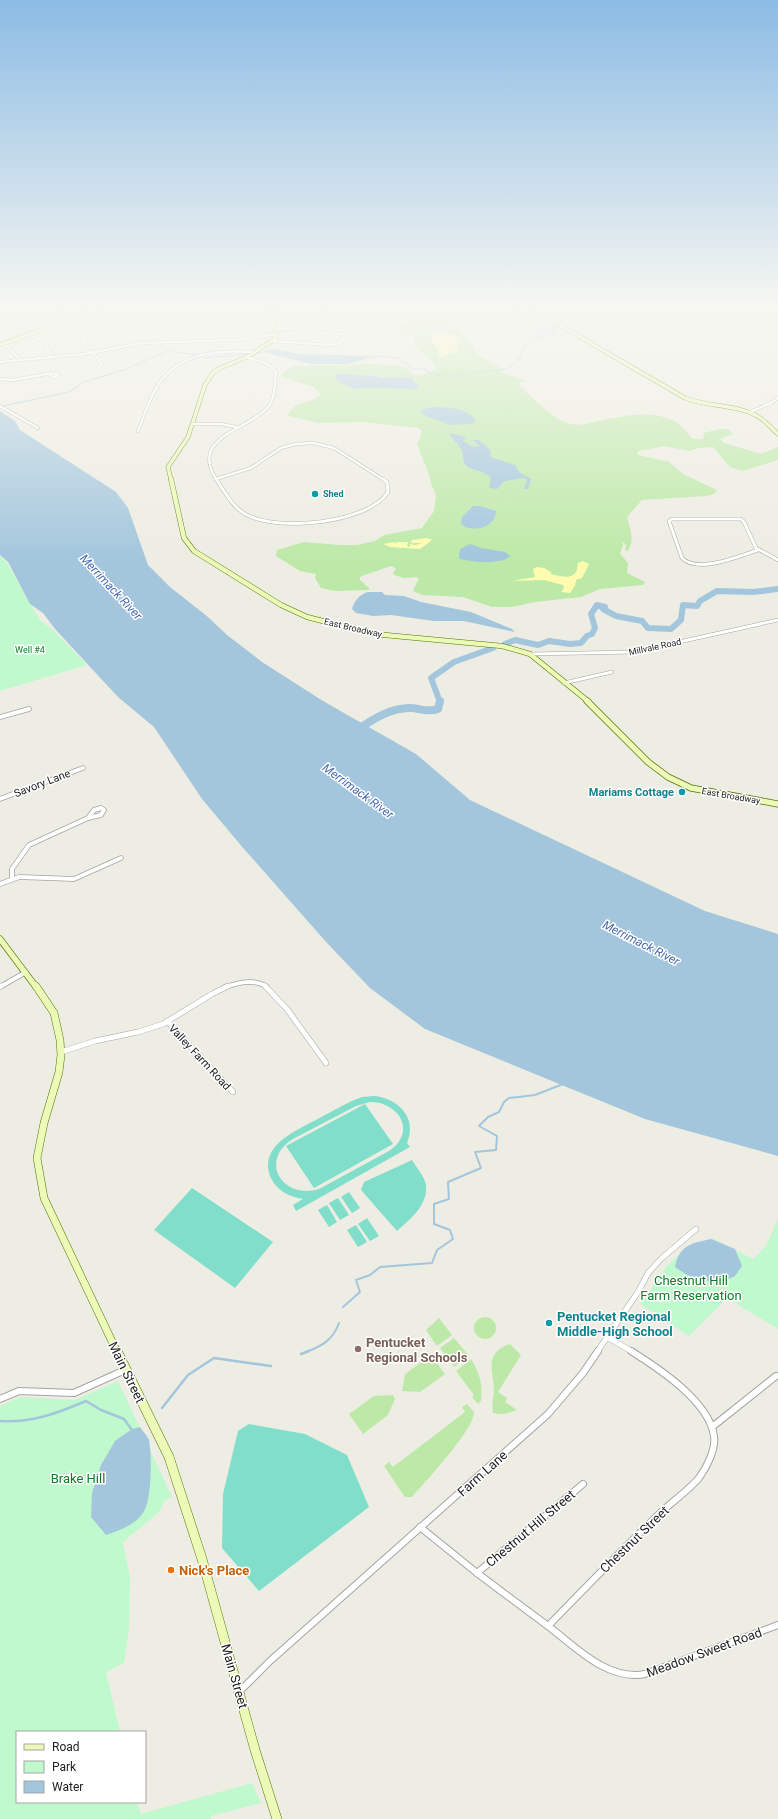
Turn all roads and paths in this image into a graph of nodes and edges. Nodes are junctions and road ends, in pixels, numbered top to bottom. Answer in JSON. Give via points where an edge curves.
{"nodes":[{"id":1,"x":155,"y":391,"type":"edge"},
{"id":2,"x":203,"y":391,"type":"edge"},
{"id":3,"x":274,"y":391,"type":"edge"},
{"id":4,"x":672,"y":391,"type":"edge"},
{"id":5,"x":778,"y":398,"type":"edge"},
{"id":6,"x":0,"y":406,"type":"edge"},
{"id":7,"x":750,"y":412,"type":"junction"},
{"id":8,"x":192,"y":424,"type":"junction"},
{"id":9,"x":236,"y":427,"type":"junction"},
{"id":10,"x":38,"y":428,"type":"dead end"},
{"id":11,"x":138,"y":431,"type":"dead end"},
{"id":12,"x":778,"y":434,"type":"edge"},
{"id":13,"x":216,"y":479,"type":"junction"},
{"id":14,"x":758,"y":550,"type":"junction"},
{"id":15,"x":778,"y":560,"type":"edge"},
{"id":16,"x":778,"y":620,"type":"edge"},
{"id":17,"x":530,"y":654,"type":"junction"},
{"id":18,"x":612,"y":672,"type":"dead end"},
{"id":19,"x":564,"y":683,"type":"junction"},
{"id":20,"x":29,"y":709,"type":"dead end"},
{"id":21,"x":0,"y":717,"type":"edge"},
{"id":22,"x":83,"y":768,"type":"dead end"},
{"id":23,"x":0,"y":799,"type":"edge"},
{"id":24,"x":778,"y":804,"type":"edge"},
{"id":25,"x":88,"y":818,"type":"dead end"},
{"id":26,"x":121,"y":858,"type":"dead end"},
{"id":27,"x":12,"y":879,"type":"junction"},
{"id":28,"x":0,"y":884,"type":"edge"},
{"id":29,"x":0,"y":939,"type":"edge"},
{"id":30,"x":26,"y":972,"type":"junction"},
{"id":31,"x":0,"y":987,"type":"edge"},
{"id":32,"x":167,"y":1021,"type":"junction"},
{"id":33,"x":61,"y":1052,"type":"junction"},
{"id":34,"x":326,"y":1063,"type":"dead end"},
{"id":35,"x":233,"y":1092,"type":"dead end"},
{"id":36,"x":696,"y":1229,"type":"dead end"},
{"id":37,"x":607,"y":1337,"type":"junction"},
{"id":38,"x":125,"y":1370,"type":"junction"},
{"id":39,"x":776,"y":1376,"type":"dead end"},
{"id":40,"x":0,"y":1399,"type":"edge"},
{"id":41,"x":712,"y":1428,"type":"junction"},
{"id":42,"x":584,"y":1484,"type":"dead end"},
{"id":43,"x":420,"y":1527,"type":"junction"},
{"id":44,"x":477,"y":1573,"type":"junction"},
{"id":45,"x":778,"y":1625,"type":"edge"},
{"id":46,"x":548,"y":1626,"type":"junction"},
{"id":47,"x":239,"y":1692,"type":"junction"},
{"id":48,"x":277,"y":1819,"type":"edge"}],
"edges":[{"from":1,"to":11,"type":"street"},
{"from":2,"to":8,"type":"street","name":"East Broadway"},
{"from":3,"to":9,"type":"street","via":[[273,400],[267,408]]},
{"from":4,"to":7,"type":"street","via":[[687,400],[701,404]]},
{"from":5,"to":7,"type":"street"},
{"from":6,"to":10,"type":"street"},
{"from":7,"to":12,"type":"street","via":[[760,417]]},
{"from":8,"to":9,"type":"street"},
{"from":8,"to":17,"type":"street","name":"East Broadway","via":[[188,437],[168,470],[184,538],[197,554],[286,608],[313,619],[383,636],[502,646]]},
{"from":9,"to":13,"type":"street","via":[[219,440],[211,451],[209,464]]},
{"from":13,"to":13,"type":"street","via":[[233,504],[243,512],[259,519],[291,524],[325,522],[362,511],[382,500],[388,490],[387,482],[379,475],[334,448],[313,443],[281,448],[251,468]]},
{"from":14,"to":14,"type":"street","via":[[724,562],[686,562],[682,558],[669,521],[741,519]]},
{"from":14,"to":15,"type":"street"},
{"from":16,"to":17,"type":"street","name":"Millvale Road","via":[[634,652]]},
{"from":17,"to":19,"type":"street","name":"East Broadway"},
{"from":18,"to":19,"type":"street"},
{"from":19,"to":24,"type":"street","name":"East Broadway","via":[[592,705],[648,762],[668,777],[684,786],[707,792]]},
{"from":20,"to":21,"type":"street"},
{"from":22,"to":23,"type":"street","name":"Savory Lane"},
{"from":25,"to":27,"type":"street","via":[[29,845],[12,869]]},
{"from":26,"to":27,"type":"street","via":[[74,879],[29,876]]},
{"from":27,"to":28,"type":"street"},
{"from":29,"to":30,"type":"street","name":"Main Street"},
{"from":30,"to":31,"type":"street"},
{"from":30,"to":33,"type":"street","name":"Main Street","via":[[54,1013]]},
{"from":32,"to":33,"type":"street","via":[[142,1031]]},
{"from":32,"to":34,"type":"street","via":[[227,986],[243,982],[258,984],[276,996]]},
{"from":32,"to":35,"type":"street","name":"Valley Farm Road"},
{"from":33,"to":38,"type":"street","name":"Main Street","via":[[59,1072],[37,1158],[40,1184],[44,1198]]},
{"from":36,"to":37,"type":"street","name":"Farm Lane","via":[[648,1273]]},
{"from":37,"to":41,"type":"street","name":"Chestnut Street","via":[[641,1358],[682,1389],[702,1410]]},
{"from":37,"to":43,"type":"street","name":"Farm Lane","via":[[583,1373],[548,1414]]},
{"from":38,"to":40,"type":"street","via":[[74,1394],[18,1391]]},
{"from":38,"to":47,"type":"street","name":"Main Street","via":[[169,1457],[202,1560]]},
{"from":39,"to":41,"type":"street"},
{"from":41,"to":46,"type":"street","name":"Chestnut Street","via":[[713,1445],[703,1472],[600,1571]]},
{"from":42,"to":44,"type":"street","name":"Chestnut Hill Street"},
{"from":43,"to":44,"type":"street"},
{"from":43,"to":47,"type":"street","name":"Farm Lane","via":[[270,1660]]},
{"from":44,"to":46,"type":"street"},
{"from":45,"to":46,"type":"street","name":"Meadow Sweet Road","via":[[645,1674],[632,1676],[598,1663]]},
{"from":47,"to":48,"type":"street","name":"Main Street"}]}
